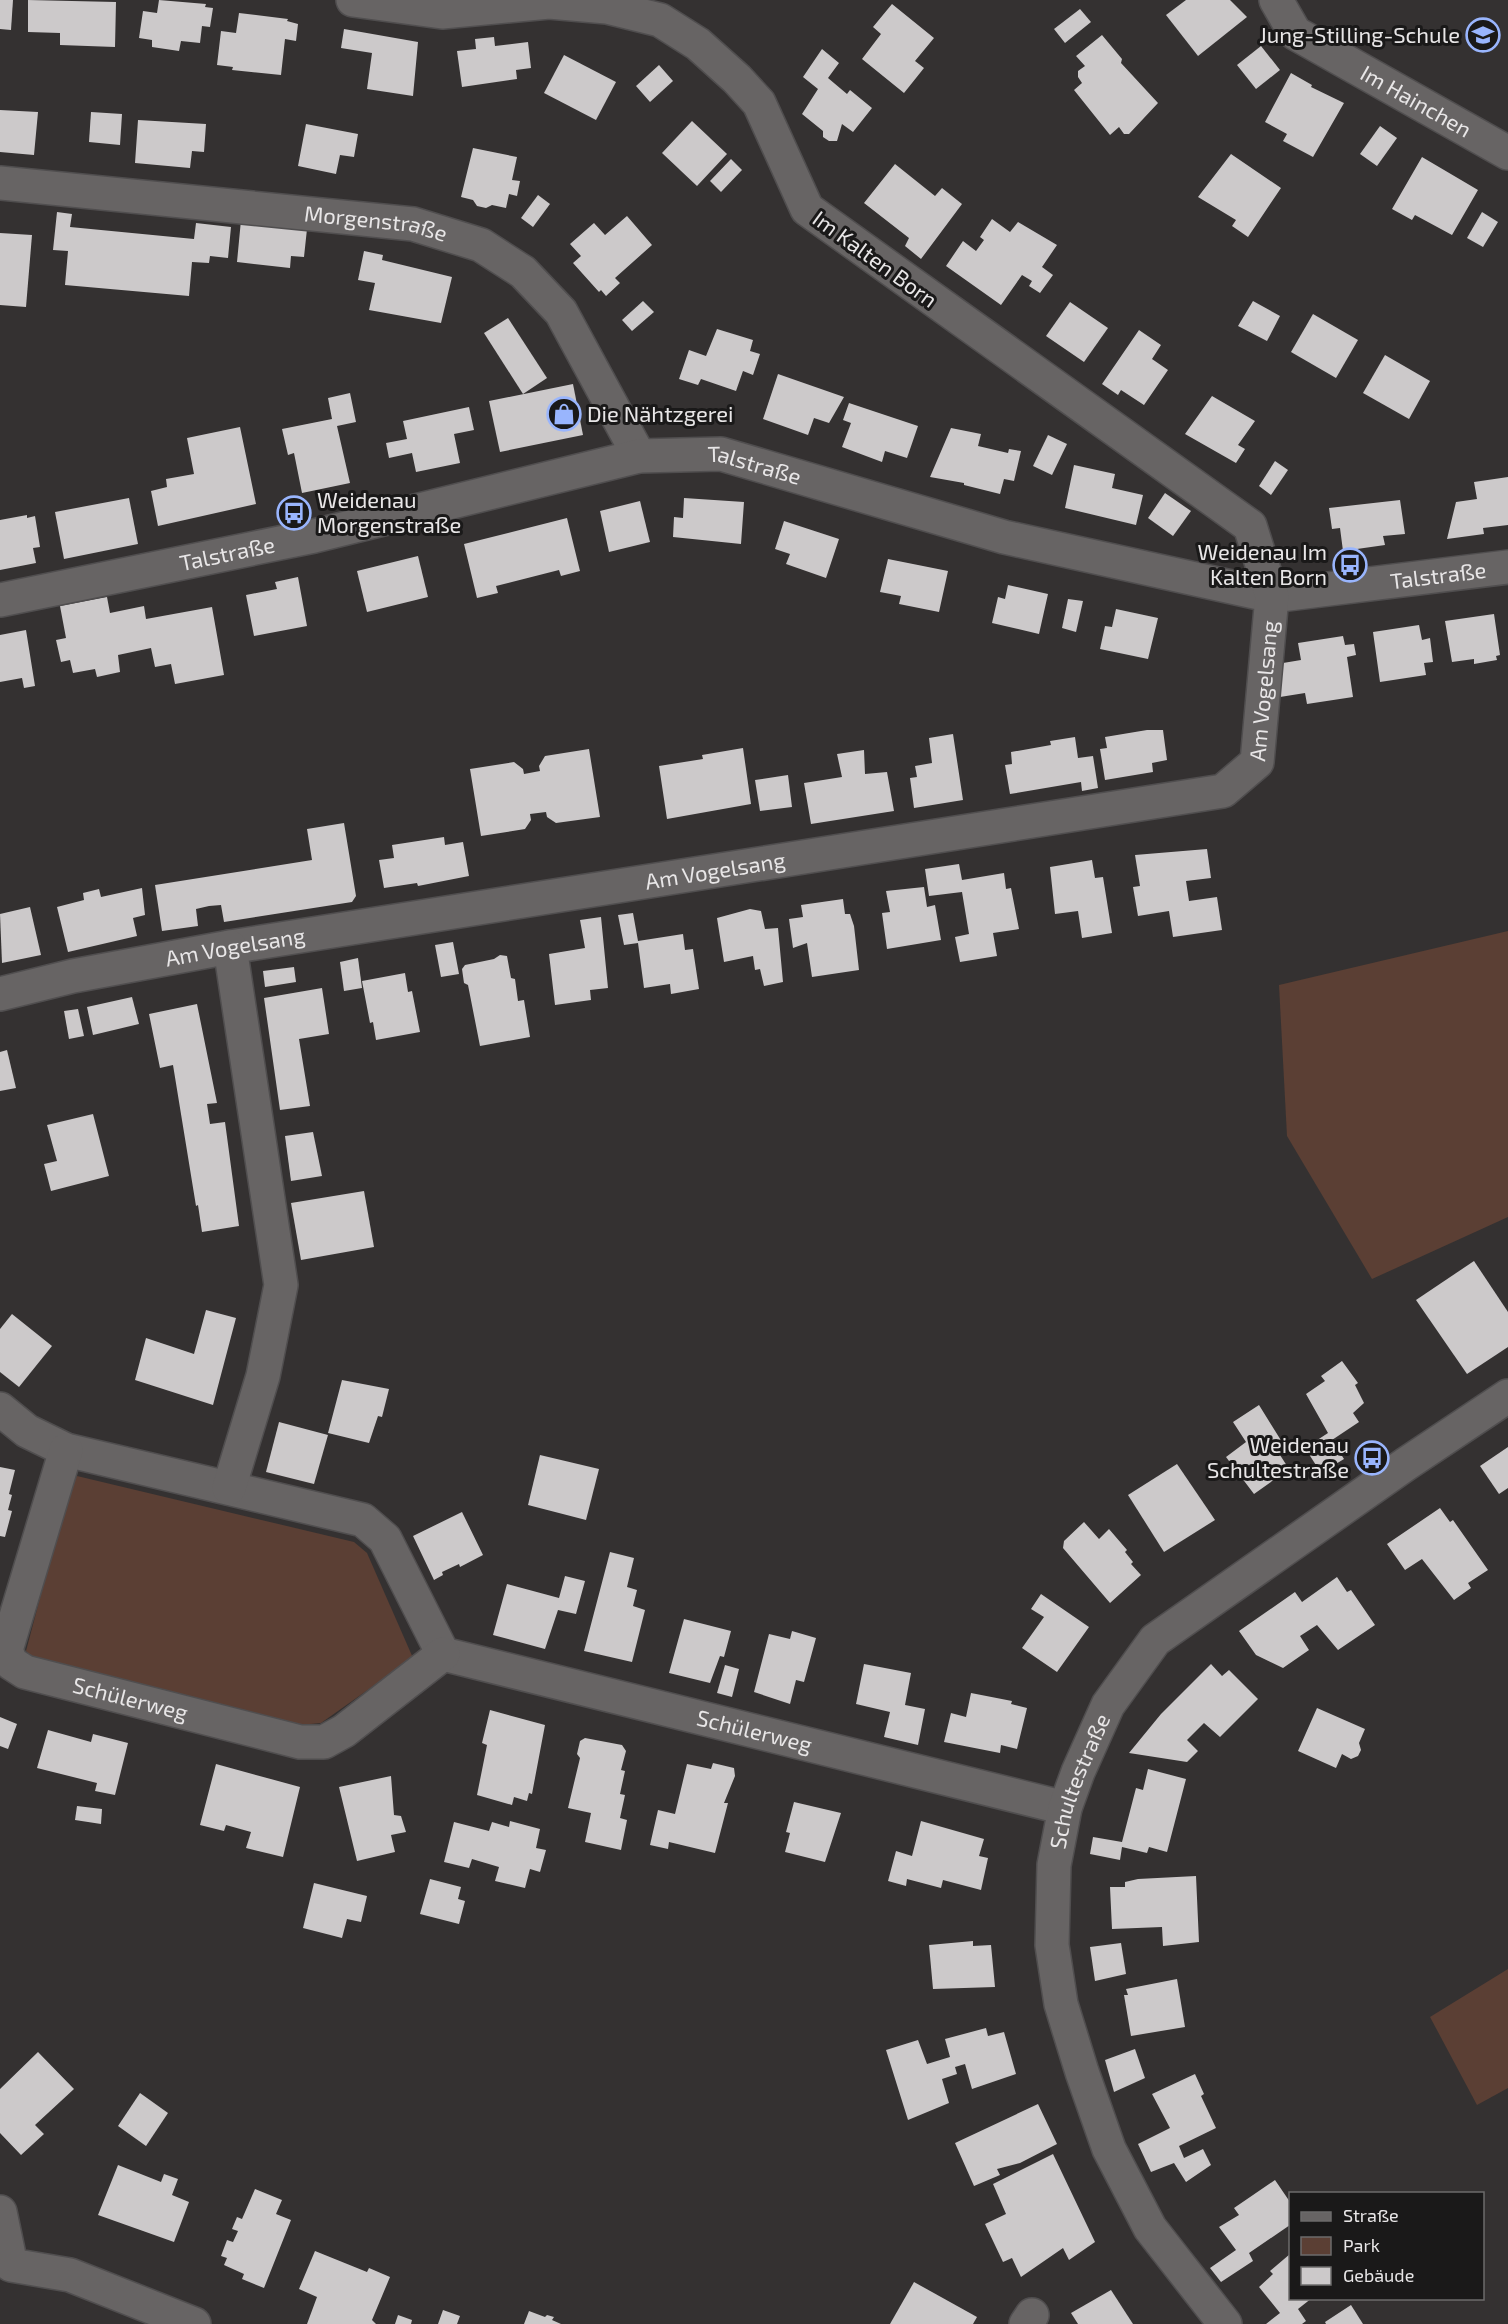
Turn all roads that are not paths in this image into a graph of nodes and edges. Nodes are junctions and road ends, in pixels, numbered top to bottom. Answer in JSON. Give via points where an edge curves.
{"nodes":[{"id":1,"x":353,"y":0,"type":"edge"},
{"id":2,"x":1276,"y":0,"type":"edge"},
{"id":3,"x":1508,"y":153,"type":"edge"},
{"id":4,"x":0,"y":183,"type":"edge"},
{"id":5,"x":639,"y":456,"type":"junction"},
{"id":6,"x":1508,"y":567,"type":"edge"},
{"id":7,"x":1272,"y":596,"type":"junction"},
{"id":8,"x":0,"y":600,"type":"edge"},
{"id":9,"x":230,"y":947,"type":"junction"},
{"id":10,"x":0,"y":994,"type":"edge"},
{"id":11,"x":1508,"y":1396,"type":"edge"},
{"id":12,"x":0,"y":1409,"type":"edge"},
{"id":13,"x":66,"y":1450,"type":"junction"},
{"id":14,"x":229,"y":1488,"type":"junction"},
{"id":15,"x":443,"y":1654,"type":"junction"},
{"id":16,"x":1065,"y":1808,"type":"junction"},
{"id":17,"x":0,"y":2212,"type":"edge"},
{"id":18,"x":5,"y":2265,"type":"edge"},
{"id":19,"x":194,"y":2324,"type":"edge"},
{"id":20,"x":1225,"y":2324,"type":"edge"}],
"edges":[{"from":1,"to":7,"type":"street","name":"Im Kalten Born","via":[[442,12],[549,3],[607,7],[660,20],[698,44],[759,103],[807,210],[1250,526]]},
{"from":2,"to":3,"type":"street","name":"Im Hainchen","via":[[1295,33]]},
{"from":4,"to":5,"type":"street","name":"Morgenstraße","via":[[413,224],[481,245],[523,272],[561,312]]},
{"from":5,"to":7,"type":"street","name":"Talstraße","via":[[721,454],[1004,537]]},
{"from":5,"to":8,"type":"street","name":"Talstraße","via":[[314,536]]},
{"from":6,"to":7,"type":"street","name":"Talstraße"},
{"from":7,"to":9,"type":"street","name":"Am Vogelsang","via":[[1257,762],[1223,790]]},
{"from":9,"to":10,"type":"street","name":"Am Vogelsang","via":[[73,976]]},
{"from":9,"to":14,"type":"street","via":[[281,1286],[263,1376]]},
{"from":11,"to":16,"type":"street","name":"Schultestraße","via":[[1155,1640],[1107,1705]]},
{"from":12,"to":13,"type":"street","via":[[27,1431]]},
{"from":13,"to":14,"type":"street"},
{"from":13,"to":15,"type":"street","name":"Schülerweg","via":[[6,1650],[10,1663],[25,1672],[300,1742],[324,1742],[344,1731]]},
{"from":14,"to":15,"type":"street","via":[[363,1520],[385,1539]]},
{"from":15,"to":16,"type":"street","name":"Schülerweg"},
{"from":16,"to":20,"type":"street","name":"Schultestraße","via":[[1054,1865],[1052,1945],[1061,2004],[1082,2072],[1109,2149],[1150,2228]]},
{"from":17,"to":18,"type":"street"},
{"from":18,"to":19,"type":"street","via":[[70,2275]]}]}
